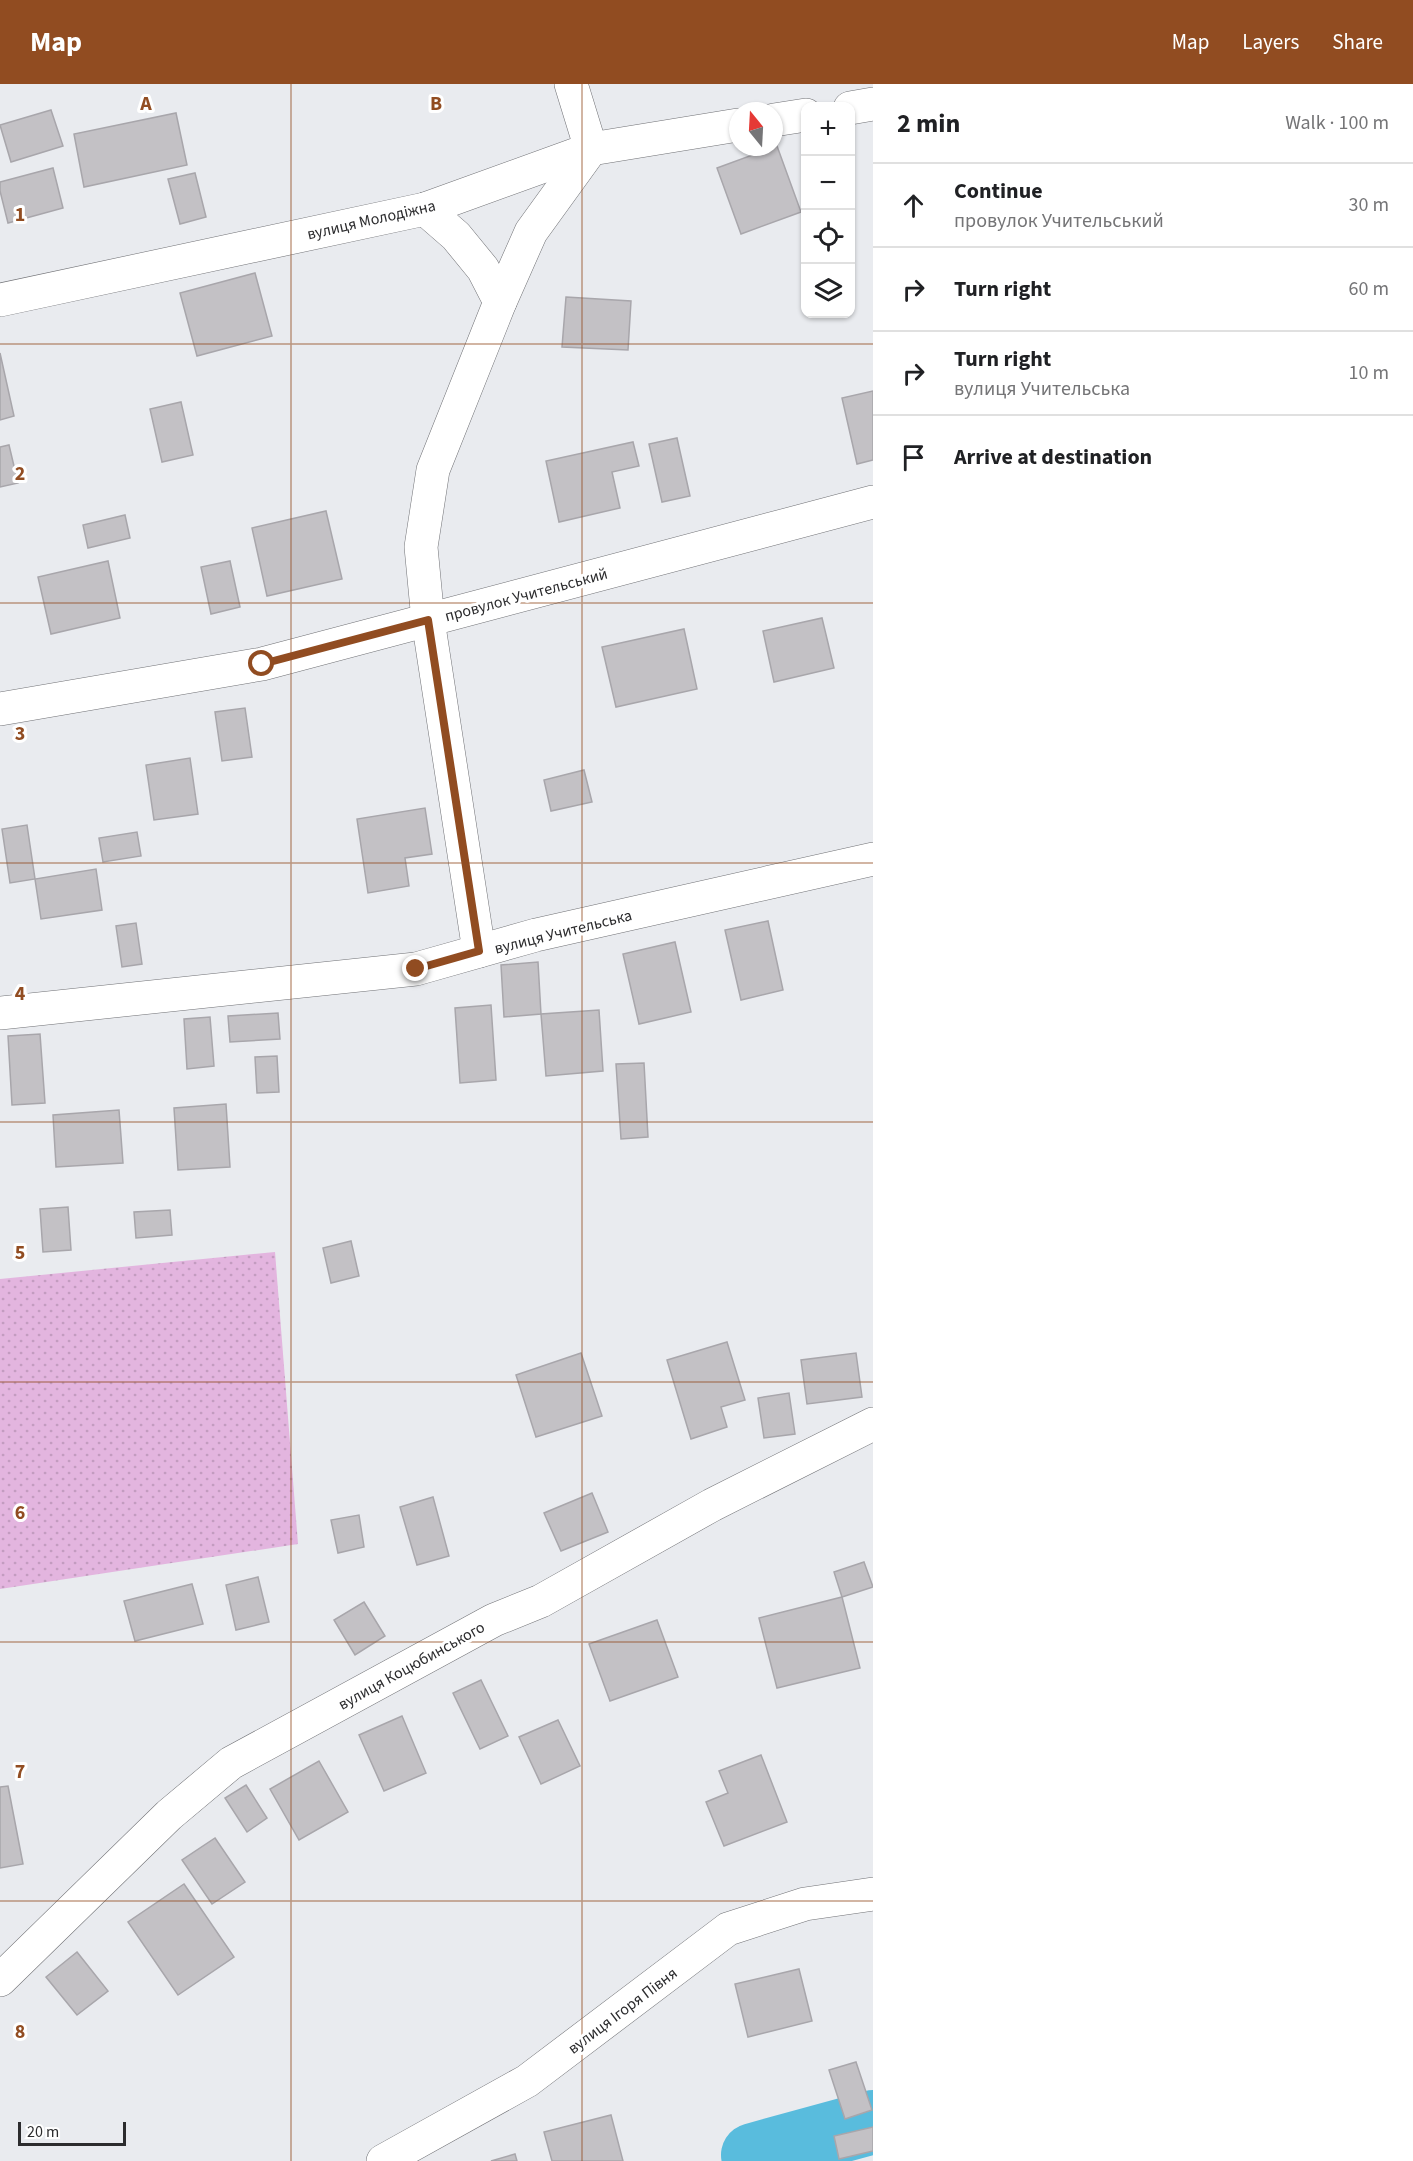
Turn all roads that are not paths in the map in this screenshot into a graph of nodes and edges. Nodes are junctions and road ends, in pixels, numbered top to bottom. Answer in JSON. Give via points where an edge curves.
{"nodes":[{"id":1,"x":571,"y":84,"type":"edge"},
{"id":2,"x":873,"y":104,"type":"edge"},
{"id":3,"x":855,"y":107,"type":"edge"},
{"id":4,"x":801,"y":116,"type":"edge"},
{"id":5,"x":783,"y":119,"type":"edge"},
{"id":6,"x":729,"y":126,"type":"edge"},
{"id":7,"x":591,"y":148,"type":"junction"},
{"id":8,"x":425,"y":209,"type":"junction"},
{"id":9,"x":0,"y":300,"type":"edge"},
{"id":10,"x":500,"y":302,"type":"junction"},
{"id":11,"x":873,"y":502,"type":"edge"},
{"id":12,"x":428,"y":620,"type":"junction"},
{"id":13,"x":0,"y":709,"type":"edge"},
{"id":14,"x":873,"y":860,"type":"edge"},
{"id":15,"x":479,"y":951,"type":"junction"},
{"id":16,"x":0,"y":1013,"type":"edge"},
{"id":17,"x":873,"y":1424,"type":"edge"},
{"id":18,"x":873,"y":1894,"type":"edge"},
{"id":19,"x":0,"y":1980,"type":"edge"},
{"id":20,"x":383,"y":2161,"type":"edge"}],
"edges":[{"from":1,"to":7,"type":"street"},
{"from":2,"to":3,"type":"street"},
{"from":4,"to":5,"type":"street"},
{"from":6,"to":7,"type":"street","name":"вулиця Молодіжна"},
{"from":7,"to":8,"type":"street","name":"вулиця Молодіжна"},
{"from":7,"to":10,"type":"street","via":[[531,232]]},
{"from":8,"to":9,"type":"street","name":"вулиця Молодіжна"},
{"from":8,"to":10,"type":"street","via":[[456,236],[483,269]]},
{"from":10,"to":12,"type":"street","via":[[433,470],[421,547]]},
{"from":11,"to":12,"type":"street","name":"провулок Учительський"},
{"from":12,"to":13,"type":"street","name":"провулок Учительський","via":[[262,664]]},
{"from":12,"to":15,"type":"street"},
{"from":14,"to":15,"type":"street","name":"вулиця Учительська"},
{"from":15,"to":16,"type":"street","name":"вулиця Учительська","via":[[416,969]]},
{"from":17,"to":19,"type":"street","name":"вулиця Коцюбинського","via":[[712,1505],[541,1601],[494,1620],[231,1763],[169,1815]]},
{"from":18,"to":20,"type":"street","name":"вулиця Ігоря Півня","via":[[805,1904],[728,1929],[527,2081]]}]}
